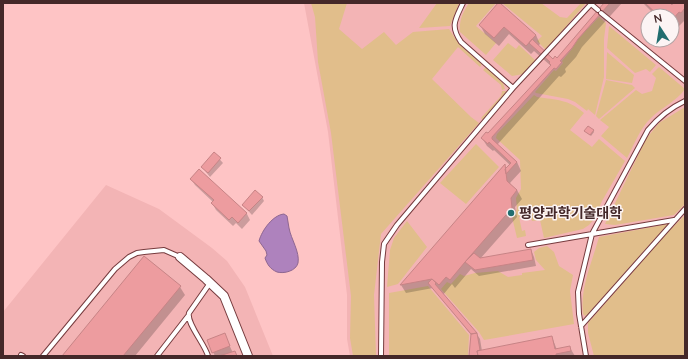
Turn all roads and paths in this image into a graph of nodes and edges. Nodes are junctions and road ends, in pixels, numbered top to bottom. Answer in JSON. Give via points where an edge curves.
{"nodes":[{"id":1,"x":463,"y":3,"type":"edge"},
{"id":2,"x":591,"y":3,"type":"edge"},
{"id":3,"x":685,"y":80,"type":"edge"},
{"id":4,"x":514,"y":88,"type":"junction"},
{"id":5,"x":685,"y":101,"type":"edge"},
{"id":6,"x":685,"y":209,"type":"edge"},
{"id":7,"x":674,"y":220,"type":"junction"},
{"id":8,"x":592,"y":234,"type":"junction"},
{"id":9,"x":528,"y":245,"type":"dead end"},
{"id":10,"x":180,"y":257,"type":"joint"},
{"id":11,"x":210,"y":283,"type":"junction"},
{"id":12,"x":188,"y":316,"type":"junction"},
{"id":13,"x":580,"y":326,"type":"junction"},
{"id":14,"x":43,"y":356,"type":"edge"},
{"id":15,"x":157,"y":356,"type":"edge"},
{"id":16,"x":208,"y":356,"type":"edge"},
{"id":17,"x":248,"y":356,"type":"edge"},
{"id":18,"x":381,"y":356,"type":"edge"},
{"id":19,"x":586,"y":356,"type":"edge"}],
"edges":[{"from":1,"to":4,"type":"lane","via":[[454,24],[461,42]]},
{"from":2,"to":3,"type":"lane"},
{"from":2,"to":4,"type":"lane"},
{"from":4,"to":18,"type":"lane","via":[[397,225],[384,244]]},
{"from":5,"to":8,"type":"lane","via":[[659,118],[648,130]]},
{"from":6,"to":7,"type":"lane"},
{"from":7,"to":8,"type":"lane"},
{"from":7,"to":13,"type":"lane"},
{"from":8,"to":9,"type":"lane"},
{"from":8,"to":13,"type":"lane","via":[[578,292]]},
{"from":10,"to":11,"type":"street"},
{"from":10,"to":14,"type":"lane","via":[[164,250],[137,253],[129,257],[115,269]]},
{"from":11,"to":12,"type":"lane"},
{"from":11,"to":17,"type":"street","via":[[224,296]]},
{"from":12,"to":15,"type":"lane"},
{"from":12,"to":16,"type":"lane"},
{"from":13,"to":19,"type":"lane"}]}
